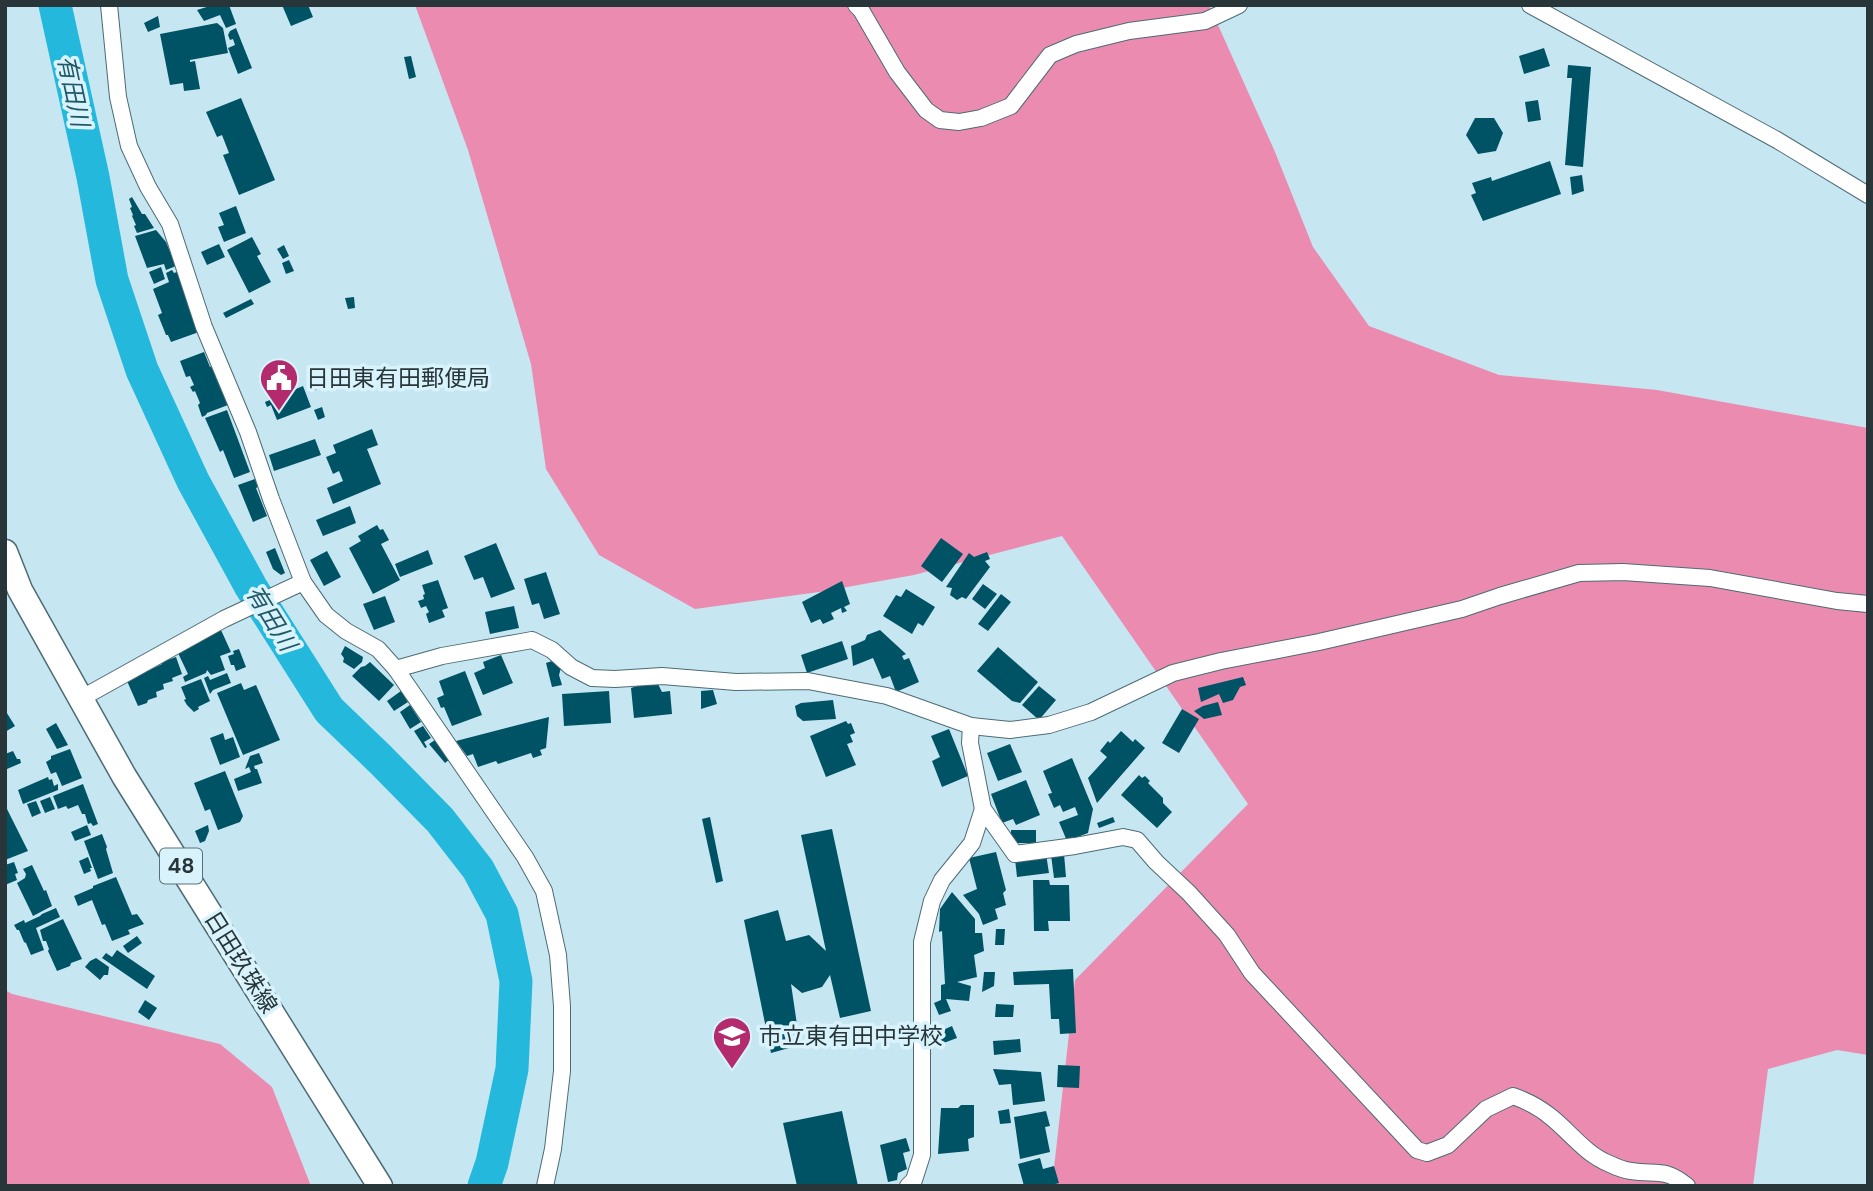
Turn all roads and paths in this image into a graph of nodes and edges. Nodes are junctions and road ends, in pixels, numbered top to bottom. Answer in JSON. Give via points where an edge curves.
{"nodes":[{"id":1,"x":109,"y":5,"type":"edge"},
{"id":2,"x":856,"y":5,"type":"edge"},
{"id":3,"x":1239,"y":5,"type":"edge"},
{"id":4,"x":1530,"y":5,"type":"edge"},
{"id":5,"x":1868,"y":195,"type":"edge"},
{"id":6,"x":5,"y":552,"type":"edge"},
{"id":7,"x":303,"y":582,"type":"junction"},
{"id":8,"x":12,"y":587,"type":"edge"},
{"id":9,"x":1868,"y":604,"type":"edge"},
{"id":10,"x":396,"y":669,"type":"junction"},
{"id":11,"x":80,"y":699,"type":"junction"},
{"id":12,"x":971,"y":726,"type":"junction"},
{"id":13,"x":983,"y":809,"type":"junction"},
{"id":14,"x":376,"y":1179,"type":"edge"},
{"id":15,"x":545,"y":1186,"type":"edge"},
{"id":16,"x":908,"y":1186,"type":"edge"},
{"id":17,"x":1687,"y":1186,"type":"edge"}],
"edges":[{"from":1,"to":7,"type":"street","via":[[118,97],[129,146],[170,224],[204,327]]},
{"from":2,"to":3,"type":"street","via":[[926,110],[940,120],[959,122],[1011,106],[1050,55],[1076,44],[1205,20]]},
{"from":4,"to":5,"type":"street"},
{"from":6,"to":8,"type":"main road","name":"日田玖珠線","number":"48"},
{"from":7,"to":10,"type":"street","via":[[326,615],[378,649]]},
{"from":7,"to":11,"type":"street","via":[[224,619]]},
{"from":8,"to":11,"type":"main road","name":"日田玖珠線","number":"48"},
{"from":9,"to":12,"type":"street","via":[[1710,578],[1579,573],[1462,609],[1173,673],[1091,712],[1049,725],[1010,730]]},
{"from":10,"to":12,"type":"street","via":[[532,640],[592,678],[808,681],[887,696]]},
{"from":10,"to":15,"type":"street","via":[[544,891],[558,955],[562,1006],[562,1071]]},
{"from":11,"to":14,"type":"main road","name":"日田玖珠線","number":"48"},
{"from":12,"to":13,"type":"street"},
{"from":13,"to":16,"type":"street","via":[[972,843],[942,880],[932,901],[922,942],[922,1155]]},
{"from":13,"to":17,"type":"street","via":[[1015,854],[1123,837],[1137,840],[1227,935],[1252,973],[1417,1150],[1427,1153],[1448,1145],[1486,1109],[1513,1096],[1551,1117],[1608,1164],[1660,1172]]}]}
